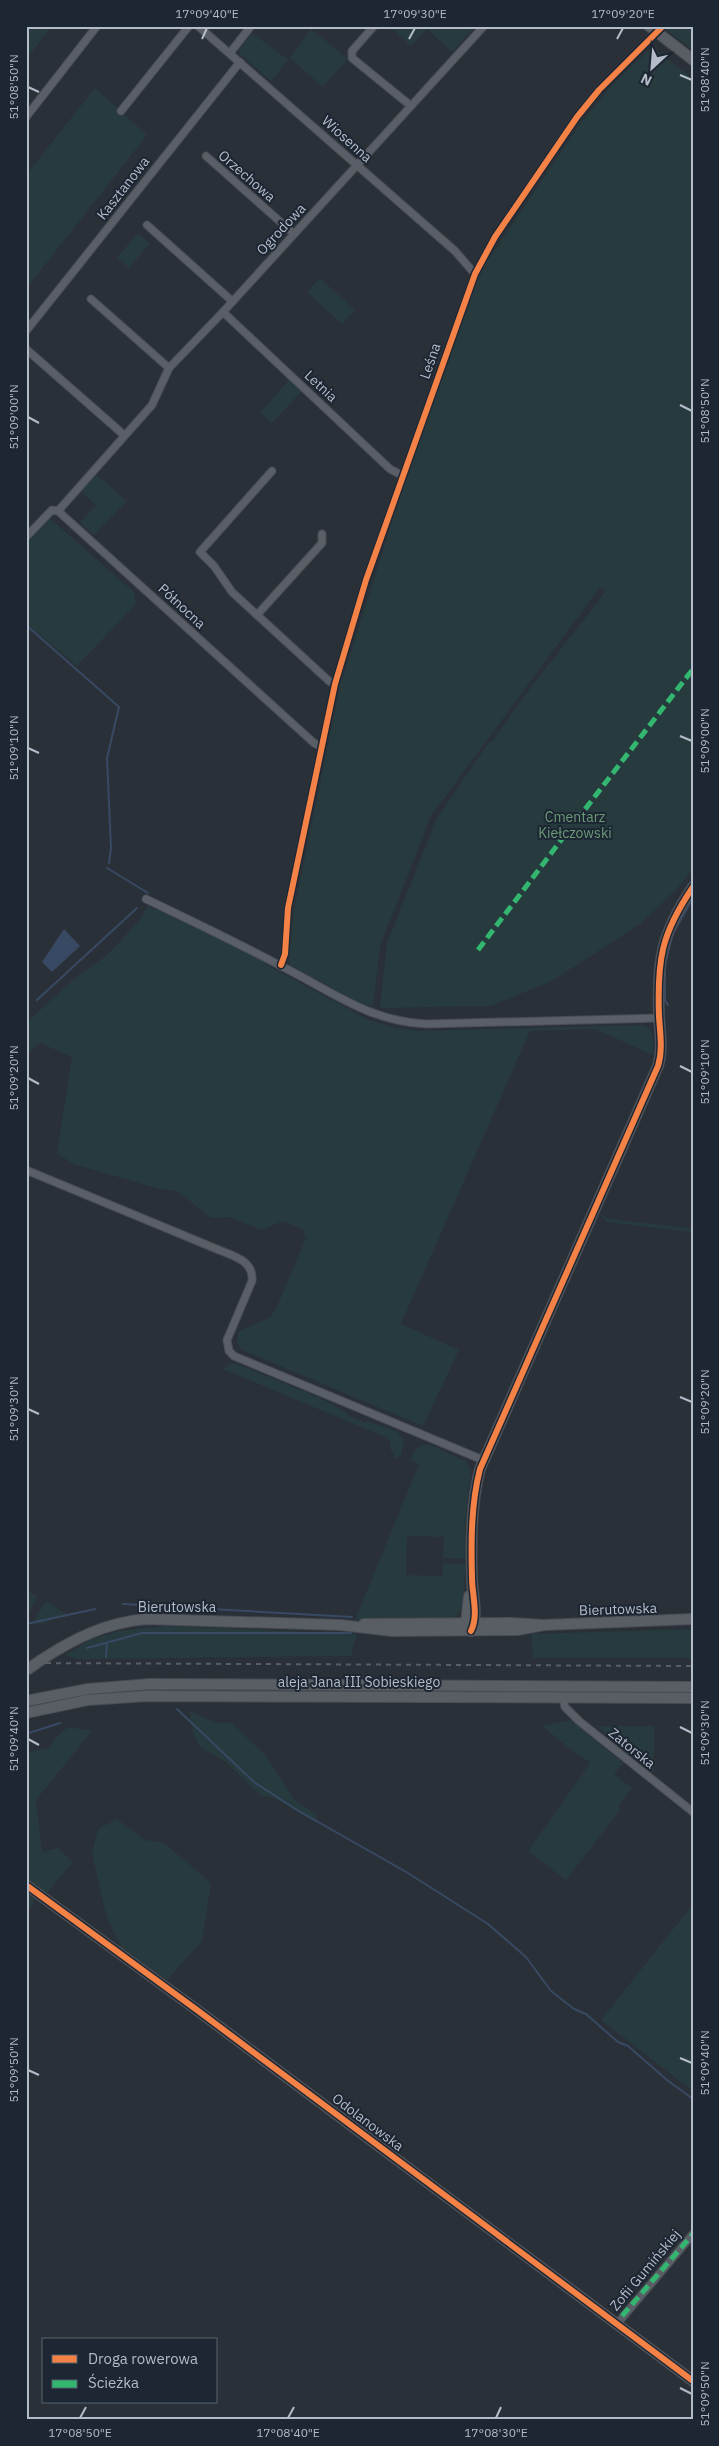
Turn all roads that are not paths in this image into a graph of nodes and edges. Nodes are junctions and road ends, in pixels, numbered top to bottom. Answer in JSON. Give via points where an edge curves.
{"nodes":[{"id":1,"x":97,"y":26,"type":"edge"},
{"id":2,"x":189,"y":26,"type":"edge"},
{"id":3,"x":198,"y":26,"type":"edge"},
{"id":4,"x":252,"y":26,"type":"edge"},
{"id":5,"x":374,"y":26,"type":"edge"},
{"id":6,"x":484,"y":26,"type":"edge"},
{"id":7,"x":656,"y":28,"type":"edge"},
{"id":8,"x":230,"y":54,"type":"junction"},
{"id":9,"x":693,"y":60,"type":"edge"},
{"id":10,"x":240,"y":62,"type":"junction"},
{"id":11,"x":411,"y":106,"type":"junction"},
{"id":12,"x":121,"y":111,"type":"dead end"},
{"id":13,"x":26,"y":116,"type":"edge"},
{"id":14,"x":206,"y":156,"type":"dead end"},
{"id":15,"x":357,"y":165,"type":"junction"},
{"id":16,"x":147,"y":225,"type":"dead end"},
{"id":17,"x":294,"y":234,"type":"junction"},
{"id":18,"x":475,"y":274,"type":"junction"},
{"id":19,"x":91,"y":299,"type":"dead end"},
{"id":20,"x":232,"y":302,"type":"junction"},
{"id":21,"x":223,"y":312,"type":"junction"},
{"id":22,"x":26,"y":331,"type":"edge"},
{"id":23,"x":26,"y":349,"type":"edge"},
{"id":24,"x":169,"y":368,"type":"junction"},
{"id":25,"x":124,"y":435,"type":"junction"},
{"id":26,"x":272,"y":471,"type":"dead end"},
{"id":27,"x":403,"y":476,"type":"junction"},
{"id":28,"x":58,"y":511,"type":"junction"},
{"id":29,"x":322,"y":534,"type":"dead end"},
{"id":30,"x":26,"y":537,"type":"edge"},
{"id":31,"x":257,"y":615,"type":"junction"},
{"id":32,"x":335,"y":684,"type":"junction"},
{"id":33,"x":322,"y":747,"type":"junction"},
{"id":34,"x":693,"y":887,"type":"edge"},
{"id":35,"x":146,"y":899,"type":"dead end"},
{"id":36,"x":281,"y":965,"type":"junction"},
{"id":37,"x":659,"y":1018,"type":"junction"},
{"id":38,"x":26,"y":1170,"type":"edge"},
{"id":39,"x":483,"y":1460,"type":"junction"},
{"id":40,"x":693,"y":1620,"type":"edge"},
{"id":41,"x":471,"y":1626,"type":"junction"},
{"id":42,"x":27,"y":1670,"type":"edge"},
{"id":43,"x":693,"y":1687,"type":"edge"},
{"id":44,"x":563,"y":1697,"type":"junction"},
{"id":45,"x":693,"y":1698,"type":"edge"},
{"id":46,"x":26,"y":1701,"type":"edge"},
{"id":47,"x":26,"y":1713,"type":"edge"},
{"id":48,"x":693,"y":1812,"type":"edge"},
{"id":49,"x":26,"y":1885,"type":"edge"},
{"id":50,"x":693,"y":2234,"type":"edge"},
{"id":51,"x":617,"y":2324,"type":"junction"},
{"id":52,"x":693,"y":2381,"type":"edge"}],
"edges":[{"from":1,"to":13,"type":"street"},
{"from":2,"to":12,"type":"street"},
{"from":3,"to":8,"type":"street","name":"Wiosenna"},
{"from":4,"to":8,"type":"street"},
{"from":5,"to":11,"type":"street","via":[[352,51],[352,58]]},
{"from":6,"to":11,"type":"street","name":"Ogrodowa"},
{"from":7,"to":9,"type":"street"},
{"from":7,"to":18,"type":"street","name":"Leśna","via":[[578,117],[495,237]]},
{"from":8,"to":10,"type":"street","name":"Wiosenna"},
{"from":10,"to":15,"type":"street","name":"Wiosenna"},
{"from":10,"to":22,"type":"street","name":"Kasztanowa"},
{"from":11,"to":15,"type":"street","name":"Ogrodowa"},
{"from":14,"to":17,"type":"street","name":"Orzechowa"},
{"from":15,"to":17,"type":"street","name":"Ogrodowa"},
{"from":15,"to":18,"type":"street","name":"Wiosenna","via":[[455,251]]},
{"from":16,"to":20,"type":"street"},
{"from":17,"to":20,"type":"street","name":"Ogrodowa"},
{"from":18,"to":27,"type":"street","name":"Leśna"},
{"from":19,"to":24,"type":"street"},
{"from":20,"to":21,"type":"street","name":"Ogrodowa"},
{"from":21,"to":24,"type":"street","name":"Ogrodowa"},
{"from":21,"to":27,"type":"street","name":"Letnia","via":[[390,469]]},
{"from":23,"to":25,"type":"street"},
{"from":24,"to":25,"type":"street","name":"Ogrodowa","via":[[152,405]]},
{"from":25,"to":28,"type":"street","name":"Ogrodowa"},
{"from":26,"to":31,"type":"street","via":[[200,552],[232,592]]},
{"from":27,"to":32,"type":"street","name":"Leśna","via":[[366,580]]},
{"from":28,"to":30,"type":"street","via":[[52,510]]},
{"from":28,"to":33,"type":"street","name":"Północna","via":[[307,737]]},
{"from":29,"to":31,"type":"street","via":[[322,543]]},
{"from":31,"to":32,"type":"street"},
{"from":32,"to":33,"type":"street","name":"Leśna"},
{"from":33,"to":36,"type":"street","name":"Leśna","via":[[288,908],[285,954]]},
{"from":34,"to":37,"type":"street","via":[[664,941],[658,977]]},
{"from":35,"to":36,"type":"street"},
{"from":36,"to":37,"type":"street","via":[[367,1012],[405,1023]]},
{"from":37,"to":39,"type":"street","via":[[661,1049],[658,1066]]},
{"from":38,"to":39,"type":"street","via":[[245,1262],[252,1276],[227,1340],[229,1351],[234,1356]]},
{"from":39,"to":41,"type":"street","via":[[476,1484],[472,1522]]},
{"from":40,"to":41,"type":"street","name":"Bierutowska","via":[[544,1625],[517,1630]]},
{"from":41,"to":42,"type":"street","name":"Bierutowska","bridge":true,"via":[[172,1618],[131,1620],[88,1632]]},
{"from":43,"to":46,"type":"street","name":"aleja Jana III Sobieskiego","via":[[150,1684],[88,1689]]},
{"from":44,"to":45,"type":"street","name":"aleja Jana III Sobieskiego"},
{"from":44,"to":47,"type":"street","name":"aleja Jana III Sobieskiego","via":[[111,1697]]},
{"from":44,"to":48,"type":"street","name":"Zatorska","via":[[565,1707],[579,1721]]},
{"from":49,"to":51,"type":"street","name":"Odolanowska"},
{"from":50,"to":51,"type":"street","name":"Zofii Gumińskiej"},
{"from":51,"to":52,"type":"street","name":"Odolanowska"}]}
